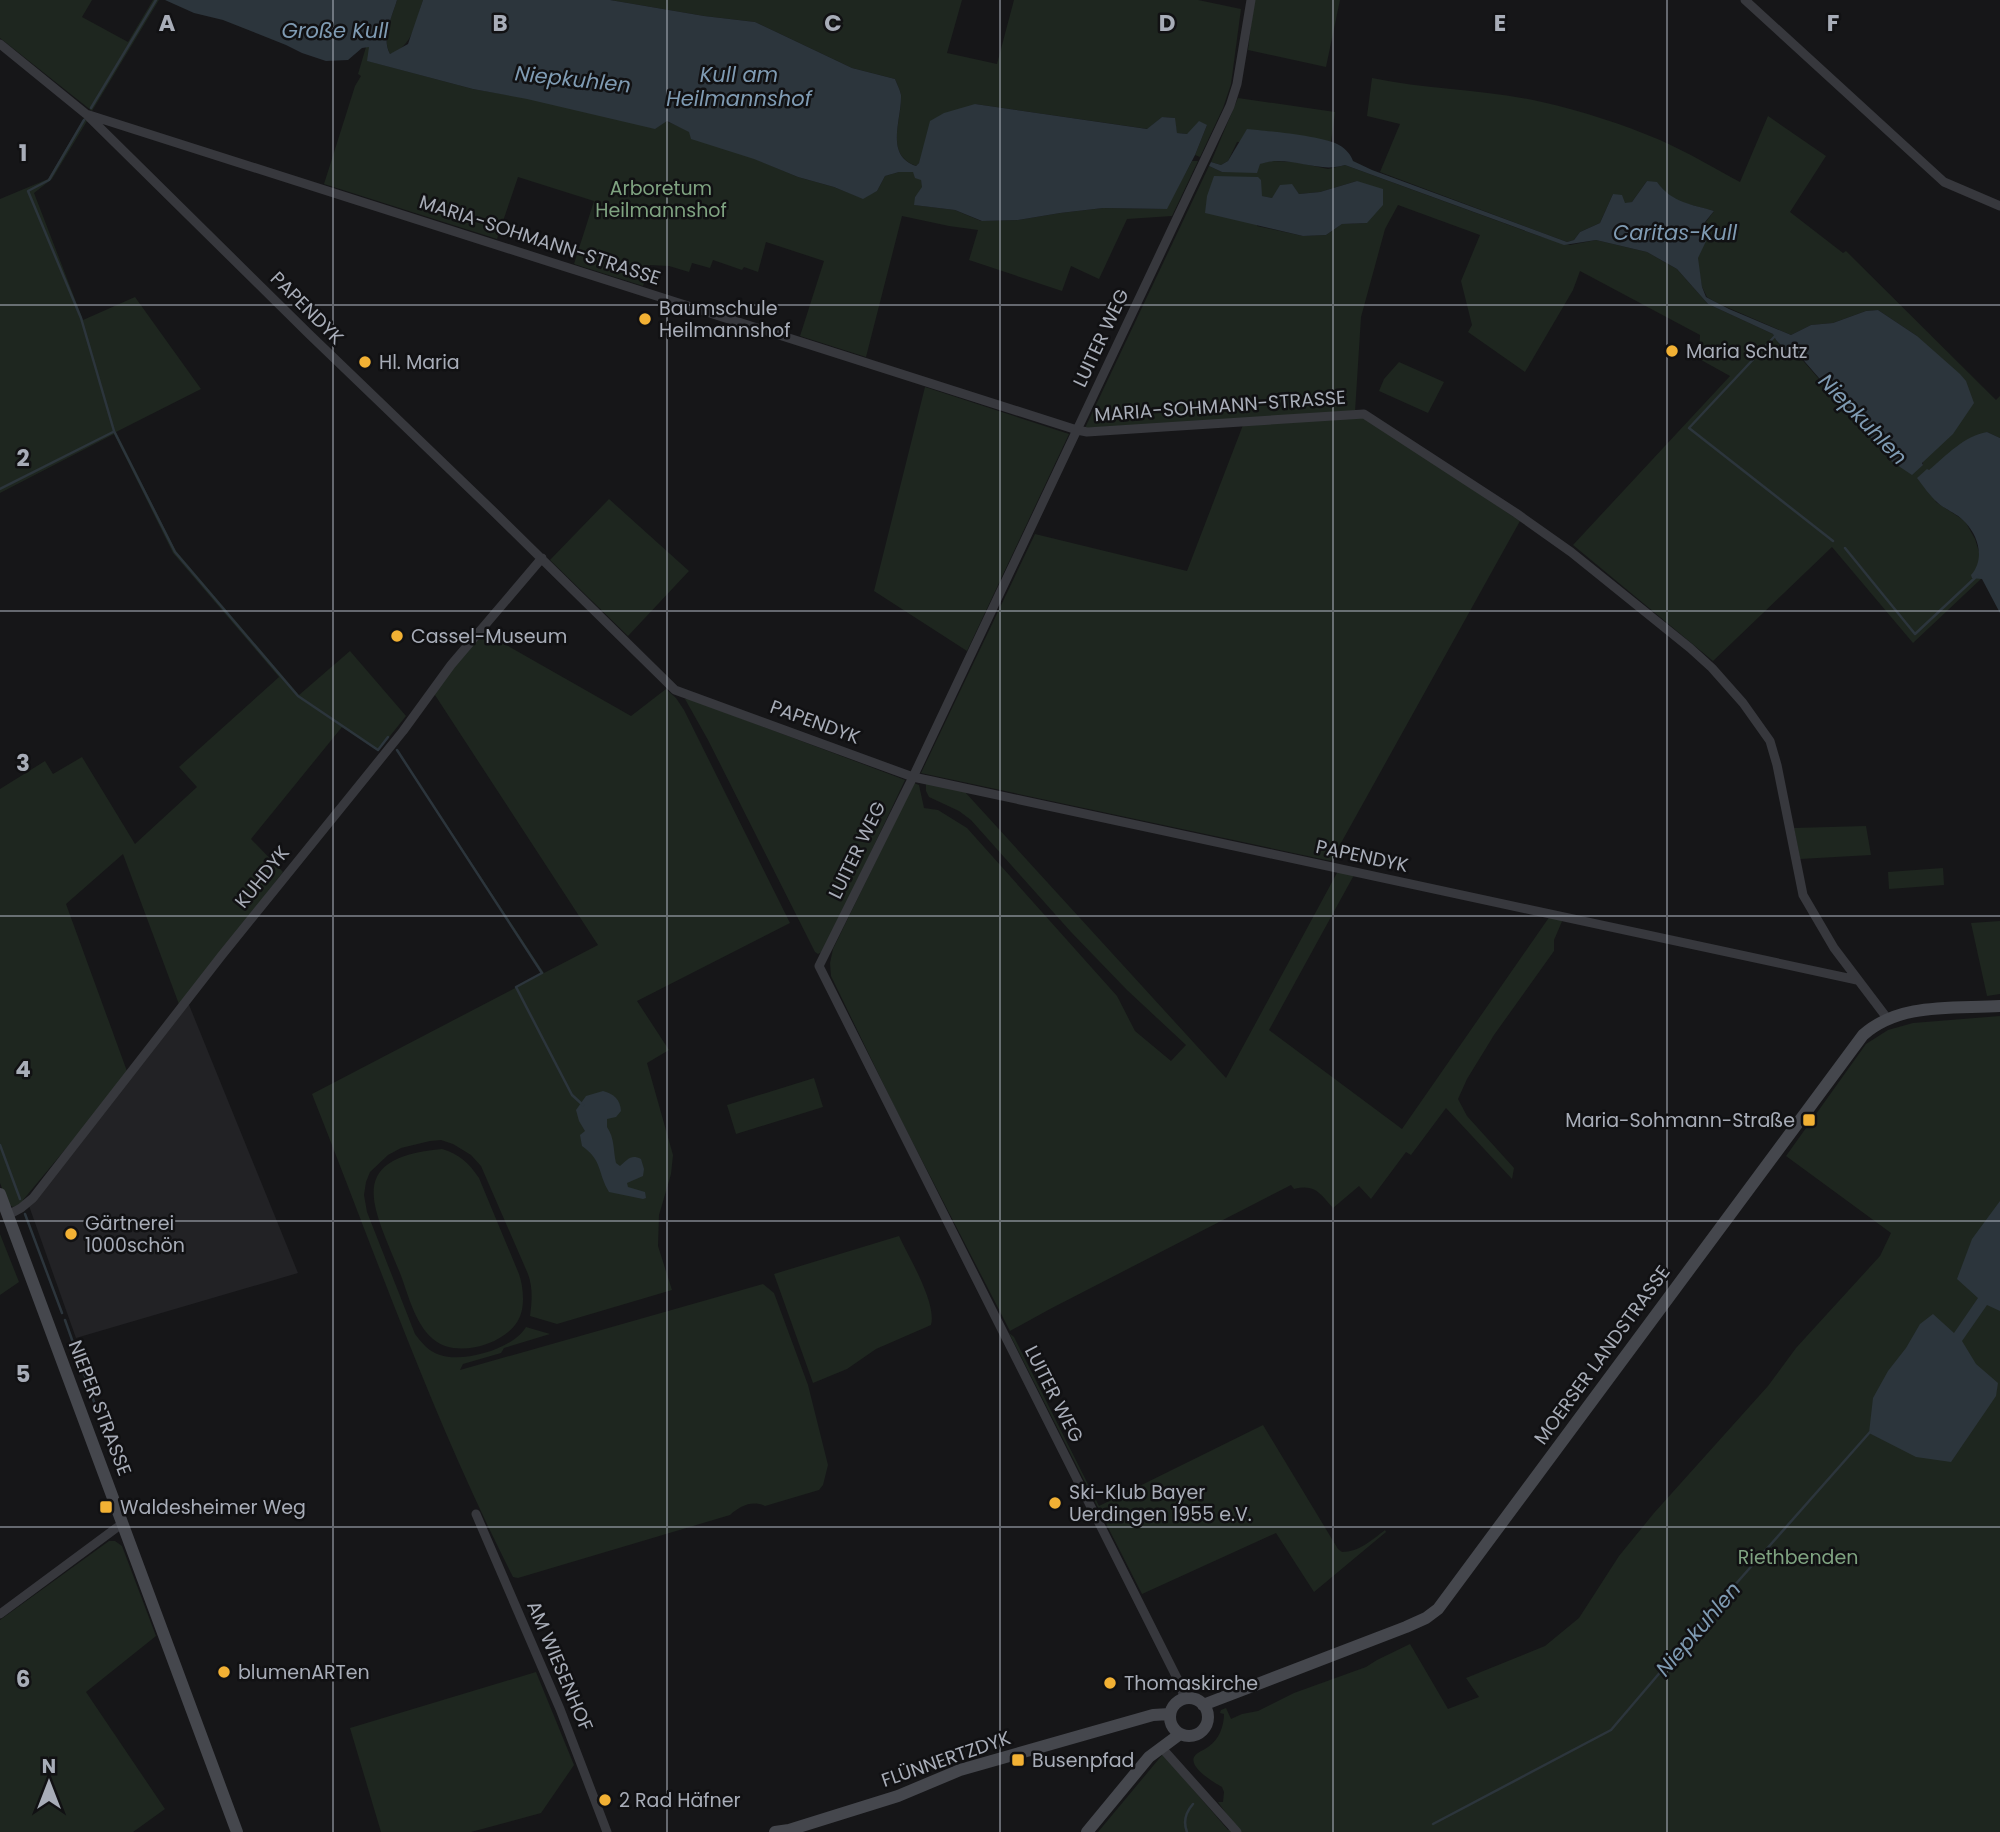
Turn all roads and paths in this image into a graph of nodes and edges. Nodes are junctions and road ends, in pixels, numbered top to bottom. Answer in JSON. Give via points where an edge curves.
{"nodes":[{"id":1,"x":1251,"y":0,"type":"edge"},
{"id":2,"x":1745,"y":0,"type":"edge"},
{"id":3,"x":0,"y":44,"type":"edge"},
{"id":4,"x":86,"y":114,"type":"junction"},
{"id":5,"x":2000,"y":206,"type":"edge"},
{"id":6,"x":1077,"y":430,"type":"junction"},
{"id":7,"x":542,"y":558,"type":"junction"},
{"id":8,"x":913,"y":776,"type":"junction"},
{"id":9,"x":1857,"y":980,"type":"junction"},
{"id":10,"x":2000,"y":1006,"type":"edge"},
{"id":11,"x":1886,"y":1018,"type":"junction"},
{"id":12,"x":0,"y":1194,"type":"edge"},
{"id":13,"x":8,"y":1215,"type":"junction"},
{"id":14,"x":476,"y":1514,"type":"dead end"},
{"id":15,"x":123,"y":1523,"type":"junction"},
{"id":16,"x":0,"y":1614,"type":"edge"},
{"id":17,"x":1185,"y":1699,"type":"junction"},
{"id":18,"x":1203,"y":1705,"type":"junction"},
{"id":19,"x":1170,"y":1714,"type":"junction"},
{"id":20,"x":1180,"y":1734,"type":"junction"},
{"id":21,"x":1161,"y":1747,"type":"junction"},
{"id":22,"x":237,"y":1832,"type":"edge"},
{"id":23,"x":607,"y":1832,"type":"edge"},
{"id":24,"x":775,"y":1832,"type":"edge"},
{"id":25,"x":1087,"y":1832,"type":"edge"},
{"id":26,"x":1237,"y":1832,"type":"edge"}],
"edges":[{"from":1,"to":6,"type":"street","name":"LUITER WEG","via":[[1230,106]]},
{"from":2,"to":5,"type":"street","via":[[1944,182]]},
{"from":3,"to":4,"type":"street","name":"PAPENDYK"},
{"from":4,"to":6,"type":"street","name":"MARIA-SOHMANN-STRASSE"},
{"from":4,"to":7,"type":"street","name":"PAPENDYK"},
{"from":6,"to":8,"type":"street","name":"LUITER WEG"},
{"from":6,"to":9,"type":"street","name":"MARIA-SOHMANN-STRASSE","via":[[1364,414],[1516,513],[1690,648],[1743,703],[1770,741],[1803,895]]},
{"from":7,"to":8,"type":"street","name":"PAPENDYK","via":[[675,690]]},
{"from":7,"to":13,"type":"street","name":"KUHDYK","via":[[451,665],[33,1198]]},
{"from":8,"to":9,"type":"street","name":"PAPENDYK"},
{"from":8,"to":17,"type":"street","name":"LUITER WEG","via":[[819,966]]},
{"from":9,"to":11,"type":"street","name":"MARIA-SOHMANN-STRASSE"},
{"from":10,"to":11,"type":"main road","name":"MOERSER LANDSTRASSE"},
{"from":11,"to":18,"type":"main road","name":"MOERSER LANDSTRASSE","via":[[1855,1044],[1438,1609],[1406,1627]]},
{"from":12,"to":13,"type":"main road","name":"NIEPER STRASSE"},
{"from":13,"to":15,"type":"main road","name":"NIEPER STRASSE"},
{"from":14,"to":23,"type":"street","name":"AM WIESENHOF"},
{"from":15,"to":16,"type":"street"},
{"from":15,"to":22,"type":"main road","name":"NIEPER STRASSE"},
{"from":17,"to":18,"type":"main road"},
{"from":17,"to":19,"type":"main road","via":[[1175,1704]]},
{"from":18,"to":20,"type":"main road","via":[[1208,1720],[1203,1730],[1194,1736]]},
{"from":19,"to":20,"type":"main road"},
{"from":19,"to":24,"type":"main road","name":"FLÜNNERTZDYK","via":[[960,1770],[898,1796]]},
{"from":20,"to":21,"type":"main road"},
{"from":21,"to":25,"type":"main road"},
{"from":21,"to":26,"type":"street"}]}
